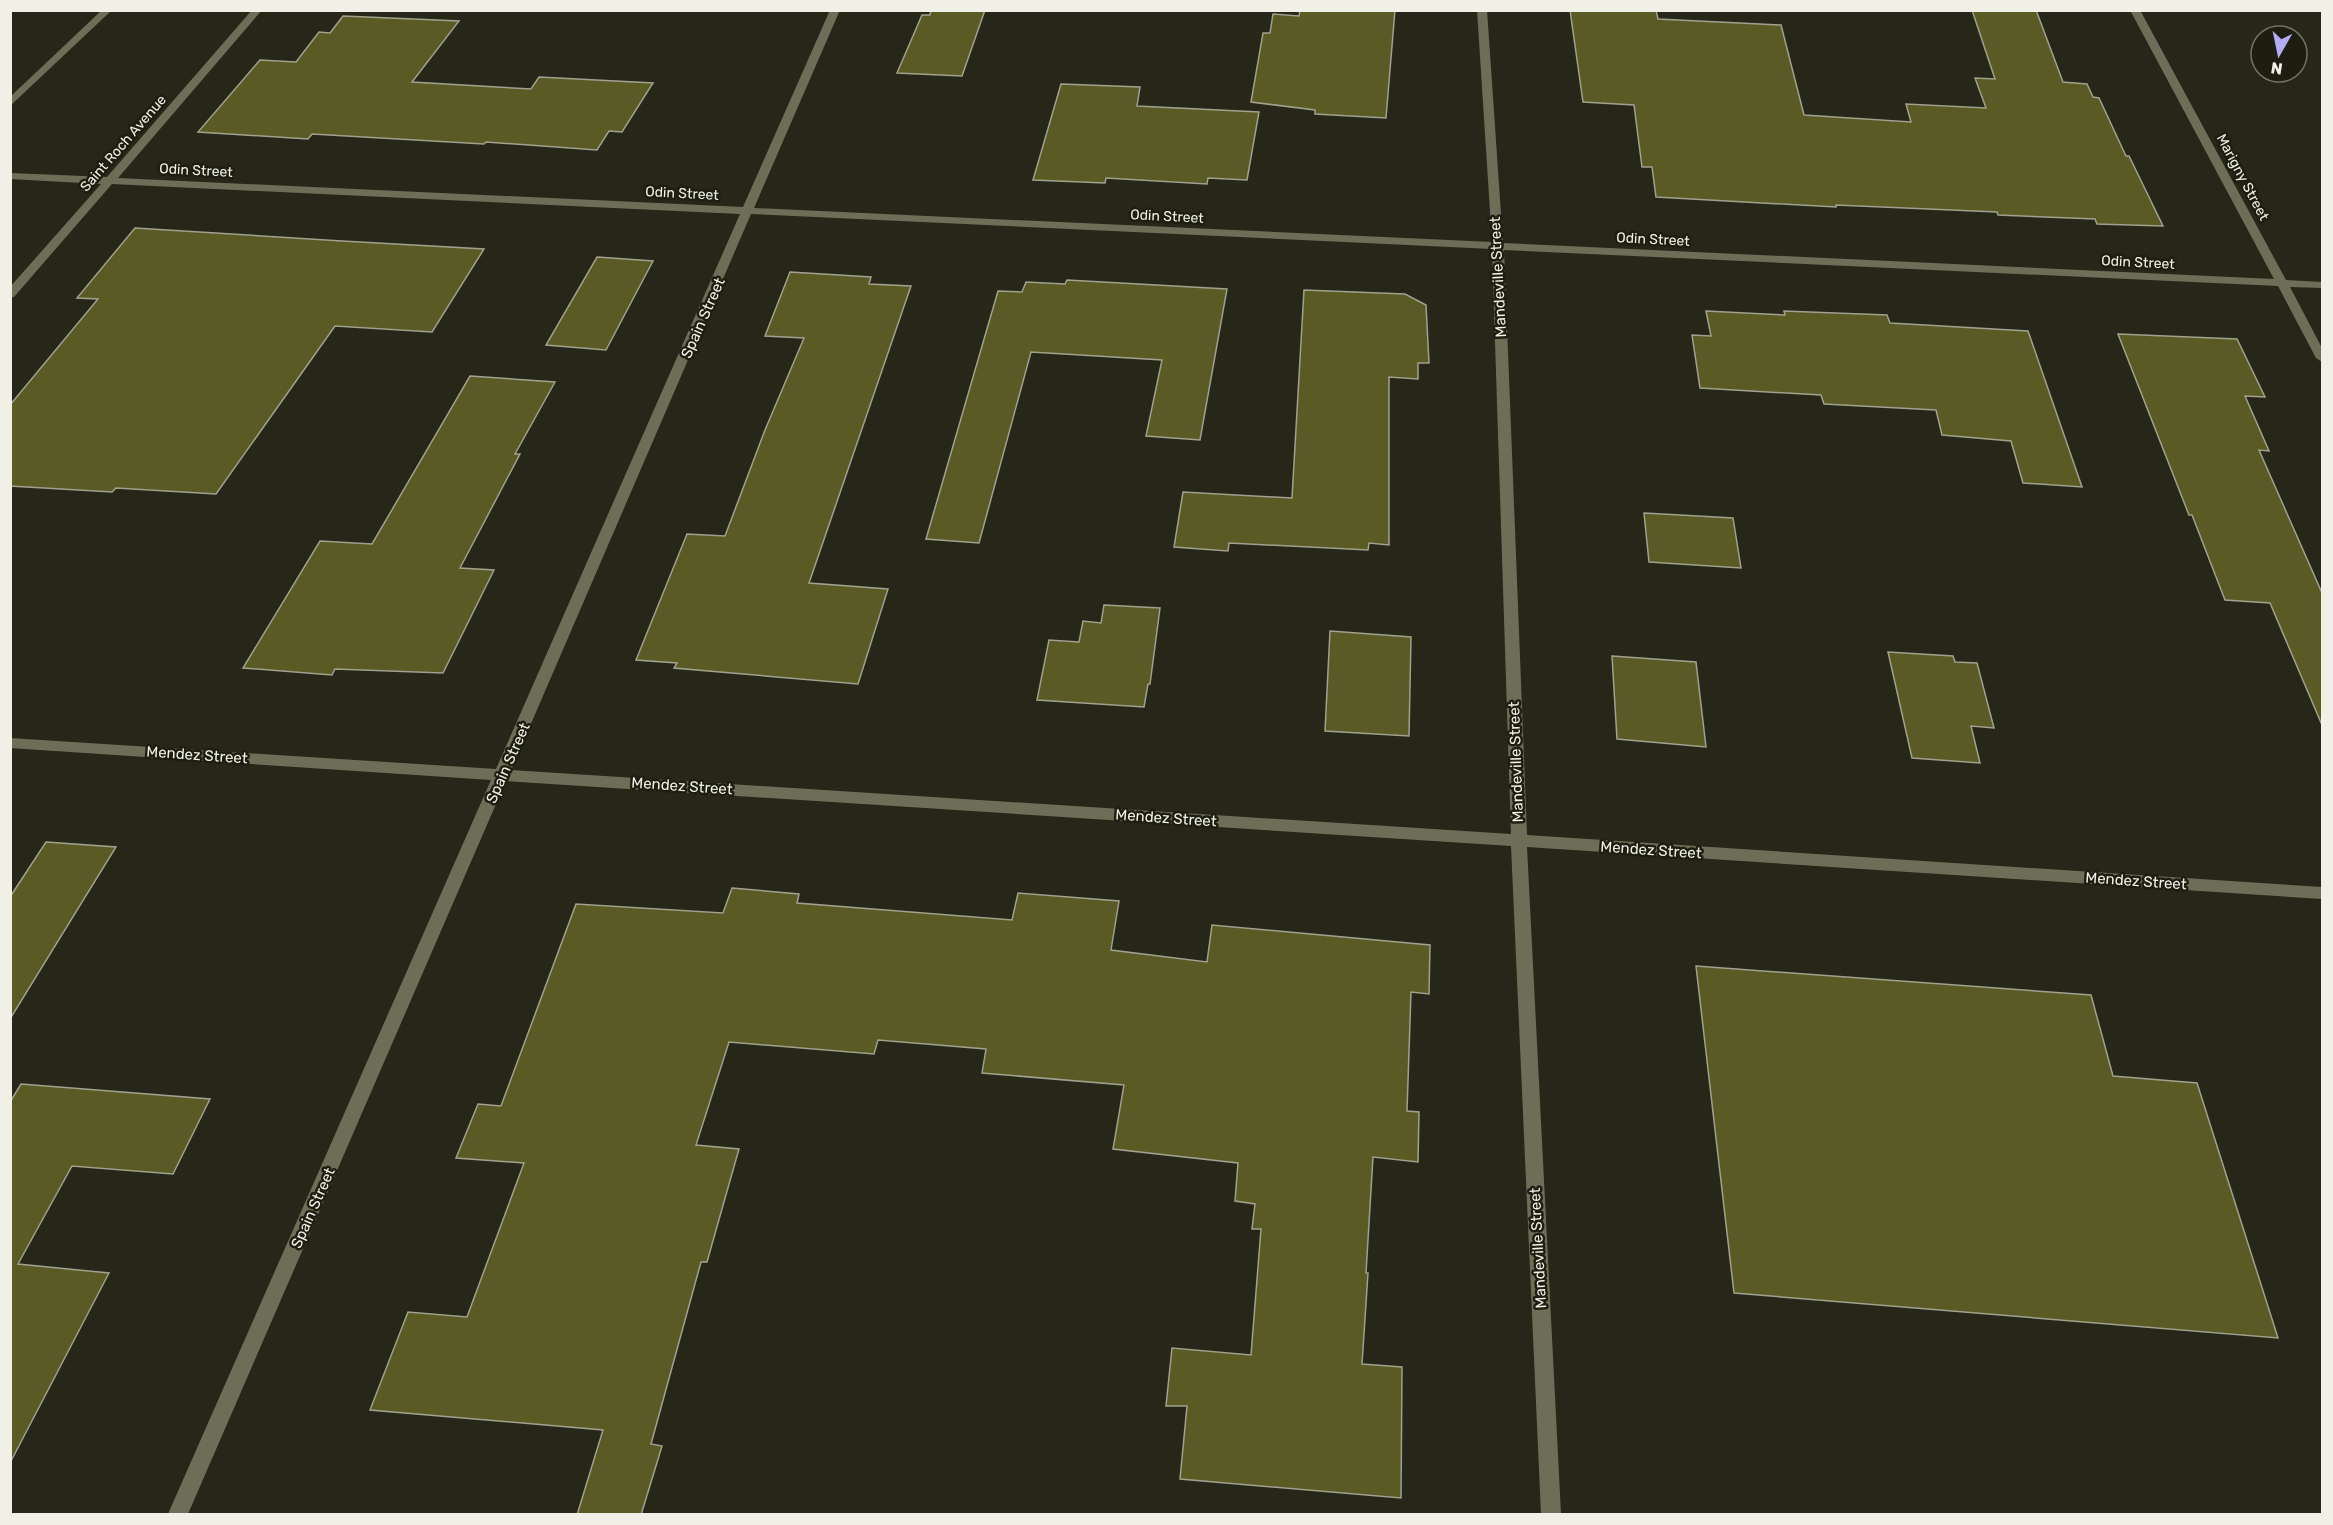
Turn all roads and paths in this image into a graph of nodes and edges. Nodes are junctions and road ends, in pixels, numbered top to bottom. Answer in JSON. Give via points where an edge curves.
{"nodes":[{"id":1,"x":108,"y":10,"type":"edge"},
{"id":2,"x":258,"y":10,"type":"edge"},
{"id":3,"x":835,"y":10,"type":"edge"},
{"id":4,"x":1482,"y":10,"type":"edge"},
{"id":5,"x":2136,"y":10,"type":"edge"},
{"id":6,"x":10,"y":103,"type":"edge"},
{"id":7,"x":10,"y":176,"type":"edge"},
{"id":8,"x":110,"y":181,"type":"junction"},
{"id":9,"x":749,"y":211,"type":"junction"},
{"id":10,"x":1498,"y":246,"type":"junction"},
{"id":11,"x":2283,"y":284,"type":"junction"},
{"id":12,"x":2322,"y":285,"type":"edge"},
{"id":13,"x":10,"y":295,"type":"edge"},
{"id":14,"x":2322,"y":358,"type":"edge"},
{"id":15,"x":10,"y":743,"type":"edge"},
{"id":16,"x":503,"y":774,"type":"junction"},
{"id":17,"x":1519,"y":842,"type":"junction"},
{"id":18,"x":2322,"y":893,"type":"edge"},
{"id":19,"x":178,"y":1515,"type":"edge"},
{"id":20,"x":1551,"y":1515,"type":"edge"}],
"edges":[{"from":1,"to":6,"type":"street"},
{"from":2,"to":8,"type":"street","name":"Saint Roch Avenue"},
{"from":3,"to":9,"type":"street","name":"Spain Street"},
{"from":4,"to":10,"type":"street","name":"Mandeville Street"},
{"from":5,"to":11,"type":"street","name":"Marigny Street"},
{"from":7,"to":8,"type":"street","name":"Odin Street"},
{"from":8,"to":9,"type":"street","name":"Odin Street"},
{"from":8,"to":13,"type":"street","name":"Saint Roch Avenue"},
{"from":9,"to":10,"type":"street","name":"Odin Street"},
{"from":9,"to":16,"type":"street","name":"Spain Street"},
{"from":10,"to":11,"type":"street","name":"Odin Street"},
{"from":10,"to":17,"type":"street","name":"Mandeville Street"},
{"from":11,"to":12,"type":"street","name":"Odin Street"},
{"from":11,"to":14,"type":"street","name":"Marigny Street"},
{"from":15,"to":16,"type":"street","name":"Mendez Street"},
{"from":16,"to":17,"type":"street","name":"Mendez Street"},
{"from":16,"to":19,"type":"street","name":"Spain Street"},
{"from":17,"to":18,"type":"street","name":"Mendez Street"},
{"from":17,"to":20,"type":"street","name":"Mandeville Street"}]}
